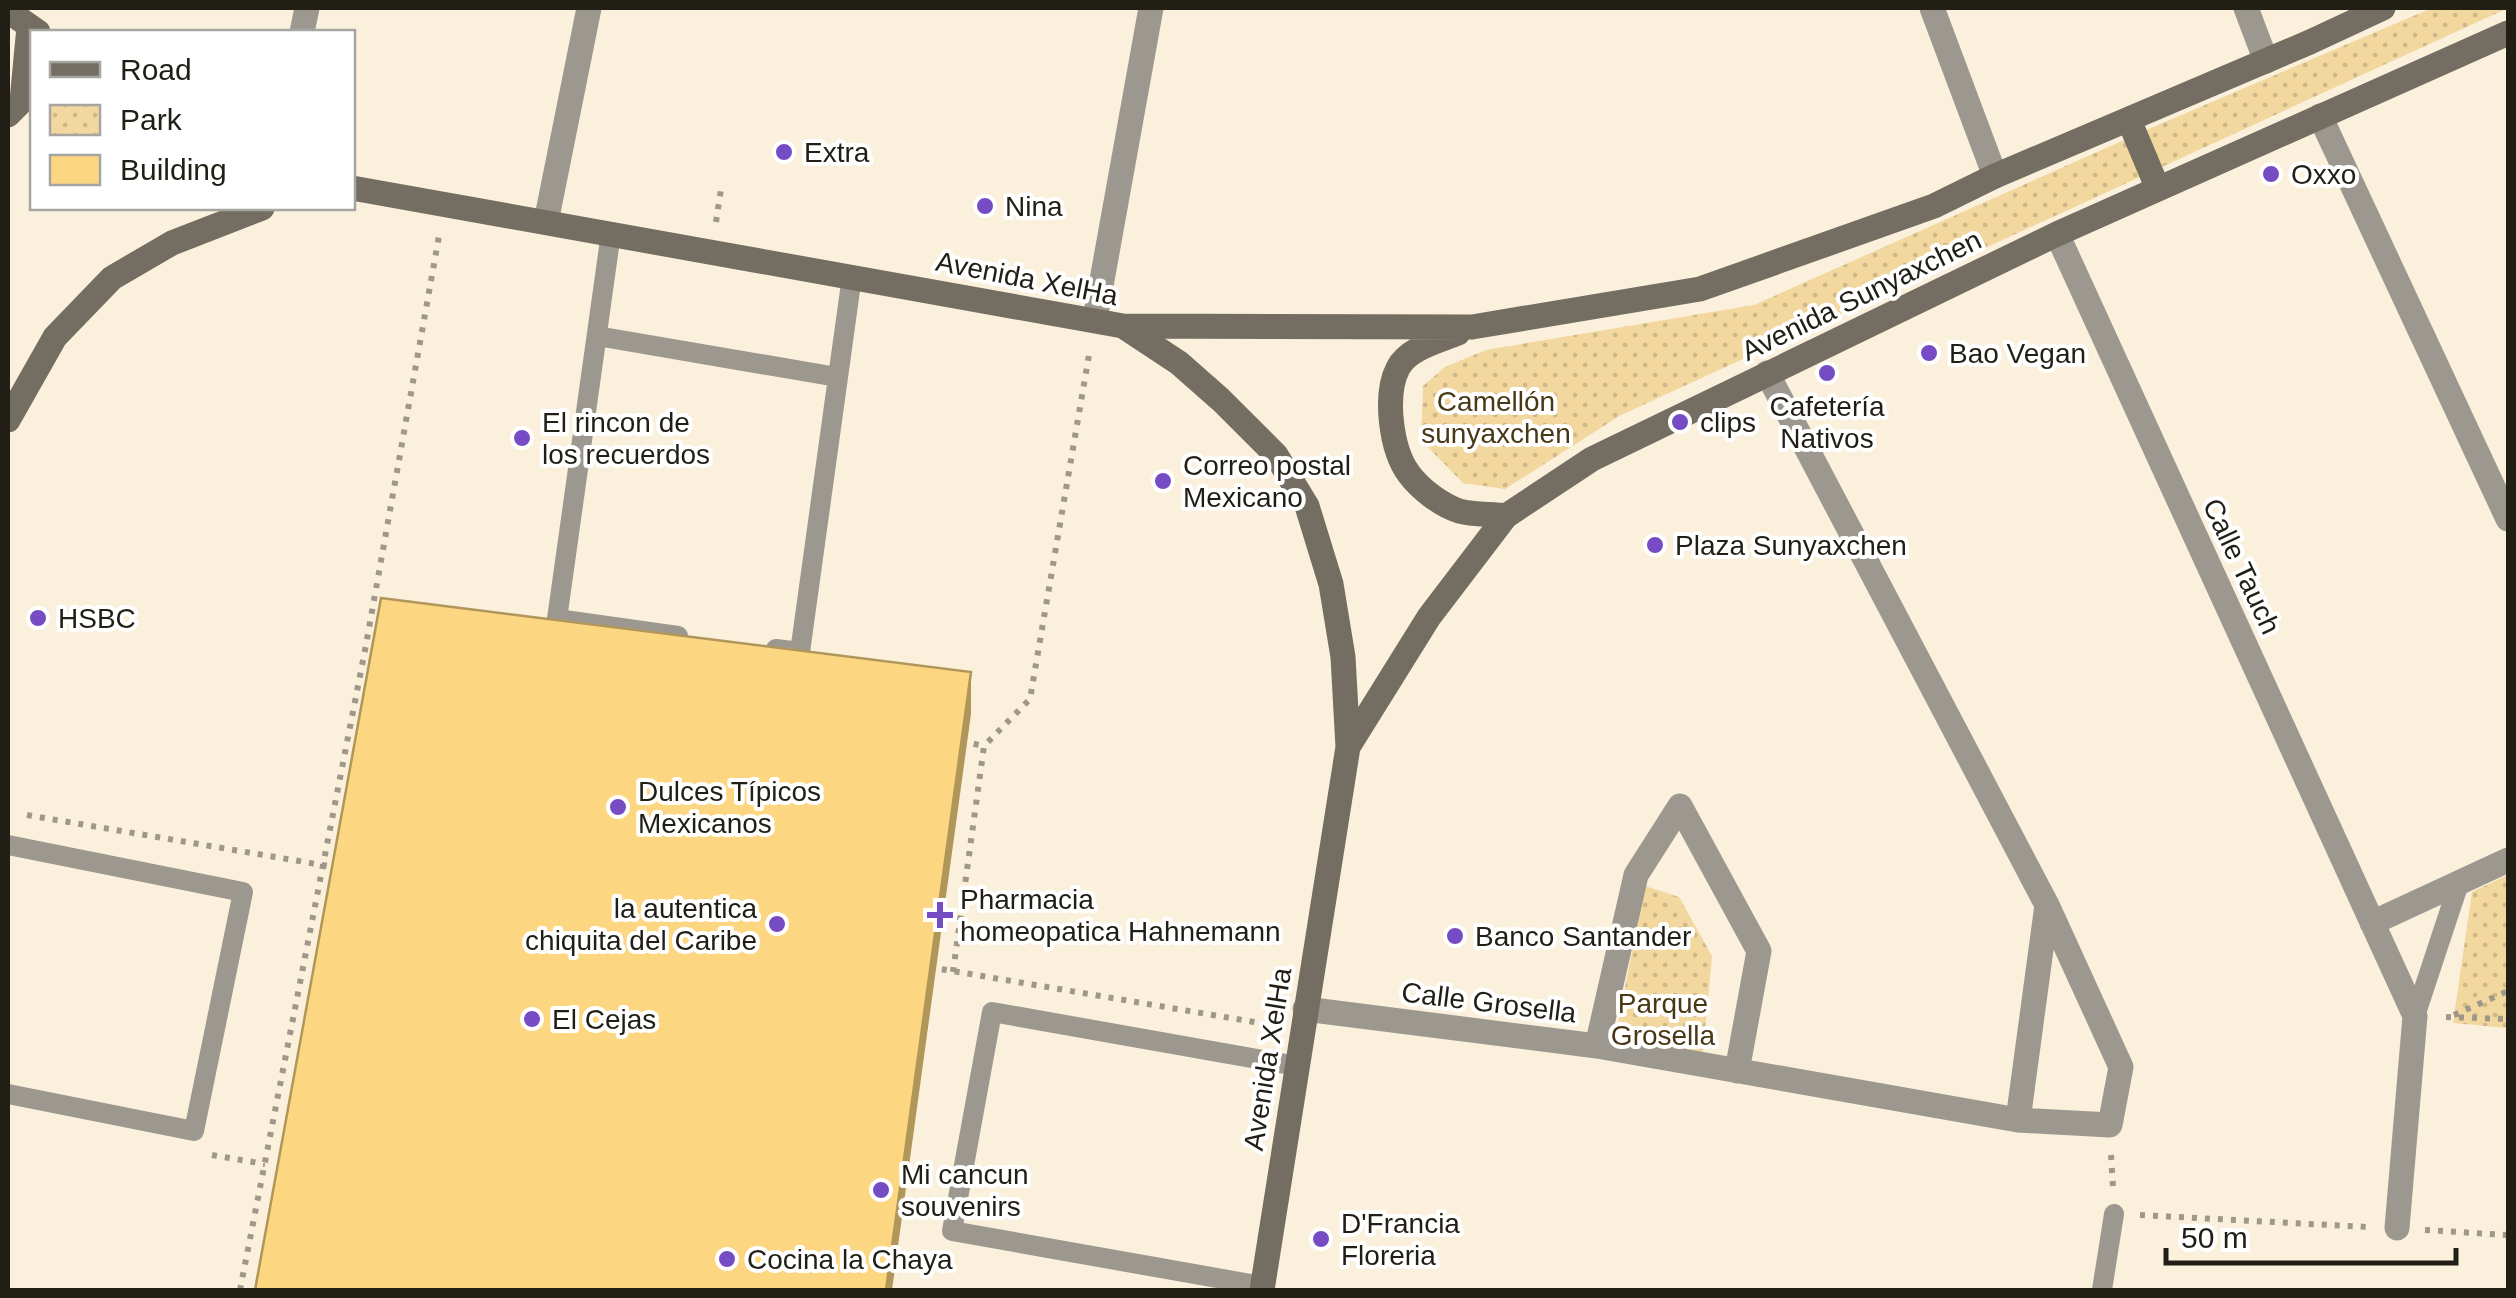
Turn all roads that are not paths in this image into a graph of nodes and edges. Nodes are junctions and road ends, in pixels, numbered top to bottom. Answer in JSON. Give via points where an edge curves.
{"nodes":[{"id":1,"x":589,"y":8,"type":"edge"},
{"id":2,"x":1150,"y":8,"type":"edge"},
{"id":3,"x":1932,"y":8,"type":"edge"},
{"id":4,"x":2246,"y":8,"type":"edge"},
{"id":5,"x":2383,"y":8,"type":"edge"},
{"id":6,"x":8,"y":11,"type":"edge"},
{"id":7,"x":33,"y":30,"type":"edge"},
{"id":8,"x":2508,"y":33,"type":"edge"},
{"id":9,"x":30,"y":50,"type":"edge"},
{"id":10,"x":2266,"y":61,"type":"junction"},
{"id":11,"x":8,"y":114,"type":"edge"},
{"id":12,"x":2320,"y":116,"type":"junction"},
{"id":13,"x":2129,"y":120,"type":"junction"},
{"id":14,"x":1995,"y":176,"type":"junction"},
{"id":15,"x":355,"y":189,"type":"edge"},
{"id":16,"x":2158,"y":189,"type":"junction"},
{"id":17,"x":257,"y":210,"type":"edge"},
{"id":18,"x":546,"y":222,"type":"junction"},
{"id":19,"x":611,"y":234,"type":"junction"},
{"id":20,"x":2057,"y":234,"type":"junction"},
{"id":21,"x":852,"y":276,"type":"junction"},
{"id":22,"x":1095,"y":319,"type":"junction"},
{"id":23,"x":1123,"y":326,"type":"junction"},
{"id":24,"x":1472,"y":328,"type":"junction"},
{"id":25,"x":597,"y":336,"type":"junction"},
{"id":26,"x":1767,"y":373,"type":"junction"},
{"id":27,"x":837,"y":378,"type":"junction"},
{"id":28,"x":8,"y":420,"type":"edge"},
{"id":29,"x":1506,"y":516,"type":"junction"},
{"id":30,"x":2508,"y":519,"type":"edge"},
{"id":31,"x":705,"y":639,"type":"edge"},
{"id":32,"x":762,"y":646,"type":"edge"},
{"id":33,"x":1348,"y":747,"type":"junction"},
{"id":34,"x":8,"y":845,"type":"edge"},
{"id":35,"x":2508,"y":860,"type":"edge"},
{"id":36,"x":2459,"y":883,"type":"junction"},
{"id":37,"x":2047,"y":905,"type":"junction"},
{"id":38,"x":2372,"y":923,"type":"junction"},
{"id":39,"x":2415,"y":1016,"type":"junction"},
{"id":40,"x":1304,"y":1020,"type":"junction"},
{"id":41,"x":1597,"y":1046,"type":"junction"},
{"id":42,"x":1296,"y":1066,"type":"junction"},
{"id":43,"x":1737,"y":1071,"type":"junction"},
{"id":44,"x":8,"y":1094,"type":"edge"},
{"id":45,"x":2018,"y":1120,"type":"junction"},
{"id":46,"x":2114,"y":1214,"type":"road end"},
{"id":47,"x":2397,"y":1228,"type":"road end"},
{"id":48,"x":1262,"y":1289,"type":"edge"},
{"id":49,"x":2102,"y":1290,"type":"edge"}],
"edges":[{"from":1,"to":18,"type":"street"},
{"from":2,"to":22,"type":"street"},
{"from":3,"to":14,"type":"street"},
{"from":4,"to":10,"type":"street"},
{"from":5,"to":10,"type":"street","name":"Avenida Sunyaxchen"},
{"from":6,"to":7,"type":"street"},
{"from":8,"to":12,"type":"street","name":"Avenida Sunyaxchen"},
{"from":9,"to":11,"type":"street","via":[[22,102]]},
{"from":10,"to":13,"type":"street","name":"Avenida Sunyaxchen"},
{"from":12,"to":16,"type":"street","name":"Avenida Sunyaxchen"},
{"from":12,"to":30,"type":"street"},
{"from":13,"to":14,"type":"street","name":"Avenida Sunyaxchen"},
{"from":13,"to":16,"type":"street"},
{"from":14,"to":24,"type":"street","name":"Avenida Sunyaxchen","via":[[1934,206],[1700,289]]},
{"from":15,"to":18,"type":"street","name":"Avenida XelHa"},
{"from":16,"to":20,"type":"street","name":"Avenida Sunyaxchen"},
{"from":17,"to":28,"type":"street","via":[[172,242],[112,278],[56,338]]},
{"from":18,"to":19,"type":"street","name":"Avenida XelHa"},
{"from":19,"to":21,"type":"street","name":"Avenida XelHa"},
{"from":19,"to":25,"type":"lane"},
{"from":20,"to":26,"type":"street","name":"Avenida Sunyaxchen"},
{"from":20,"to":38,"type":"street","name":"Calle Tauch"},
{"from":21,"to":22,"type":"street","name":"Avenida XelHa"},
{"from":21,"to":27,"type":"lane"},
{"from":22,"to":23,"type":"street","name":"Avenida XelHa"},
{"from":23,"to":24,"type":"street","name":"Avenida Sunyaxchen"},
{"from":23,"to":33,"type":"street","name":"Avenida XelHa","via":[[1179,362],[1221,400],[1276,454],[1307,506],[1331,584]]},
{"from":24,"to":29,"type":"street","via":[[1417,350],[1398,366],[1390,398],[1393,436],[1408,473],[1436,499],[1460,512]]},
{"from":25,"to":27,"type":"lane"},
{"from":25,"to":31,"type":"lane","via":[[558,619]]},
{"from":26,"to":29,"type":"street","name":"Avenida Sunyaxchen","via":[[1592,459]]},
{"from":26,"to":37,"type":"street"},
{"from":27,"to":32,"type":"lane","via":[[800,652]]},
{"from":29,"to":33,"type":"street","name":"Avenida Sunyaxchen","via":[[1428,617]]},
{"from":33,"to":40,"type":"street","name":"Avenida XelHa"},
{"from":34,"to":44,"type":"lane","via":[[244,892],[194,1132]]},
{"from":35,"to":36,"type":"street"},
{"from":36,"to":38,"type":"street"},
{"from":36,"to":39,"type":"lane"},
{"from":37,"to":45,"type":"street"},
{"from":37,"to":45,"type":"street","name":"Calle Grosella","via":[[2121,1067],[2110,1124]]},
{"from":38,"to":39,"type":"street","name":"Calle Tauch"},
{"from":39,"to":47,"type":"street","name":"Calle Tauch"},
{"from":40,"to":41,"type":"street","name":"Calle Grosella"},
{"from":40,"to":42,"type":"street","name":"Avenida XelHa"},
{"from":41,"to":43,"type":"street","name":"Calle Grosella"},
{"from":41,"to":43,"type":"street","via":[[1636,875],[1680,806],[1758,950]]},
{"from":42,"to":48,"type":"street","name":"Avenida XelHa"},
{"from":42,"to":48,"type":"lane","via":[[992,1012],[952,1231]]},
{"from":43,"to":45,"type":"street","name":"Calle Grosella"},
{"from":46,"to":49,"type":"lane"}]}
